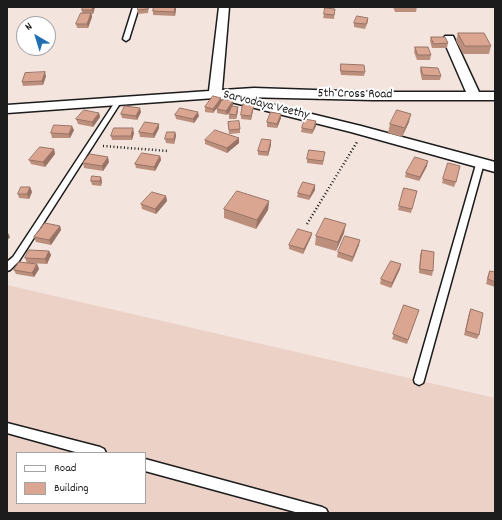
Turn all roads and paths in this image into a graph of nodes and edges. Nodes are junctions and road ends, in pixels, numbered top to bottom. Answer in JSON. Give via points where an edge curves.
{"nodes":[{"id":1,"x":136,"y":7,"type":"edge"},
{"id":2,"x":224,"y":7,"type":"edge"},
{"id":3,"x":126,"y":39,"type":"dead end"},
{"id":4,"x":449,"y":40,"type":"dead end"},
{"id":5,"x":215,"y":94,"type":"junction"},
{"id":6,"x":474,"y":96,"type":"junction"},
{"id":7,"x":495,"y":96,"type":"edge"},
{"id":8,"x":118,"y":102,"type":"junction"},
{"id":9,"x":7,"y":109,"type":"edge"},
{"id":10,"x":364,"y":131,"type":"junction"},
{"id":11,"x":90,"y":146,"type":"junction"},
{"id":12,"x":168,"y":151,"type":"dead end"},
{"id":13,"x":480,"y":163,"type":"junction"},
{"id":14,"x":495,"y":167,"type":"edge"},
{"id":15,"x":307,"y":224,"type":"dead end"},
{"id":16,"x":7,"y":268,"type":"edge"},
{"id":17,"x":419,"y":380,"type":"dead end"},
{"id":18,"x":7,"y":428,"type":"edge"},
{"id":19,"x":96,"y":452,"type":"edge"},
{"id":20,"x":146,"y":465,"type":"edge"},
{"id":21,"x":322,"y":513,"type":"edge"}],
"edges":[{"from":1,"to":3,"type":"lane"},
{"from":2,"to":5,"type":"street"},
{"from":4,"to":6,"type":"street"},
{"from":5,"to":6,"type":"street","name":"5th Cross Road","via":[[254,92]]},
{"from":5,"to":8,"type":"street","name":"Sarvodaya Veethy"},
{"from":5,"to":10,"type":"street","name":"Sarvodaya Veethy"},
{"from":6,"to":7,"type":"street","name":"5th Cross Road"},
{"from":8,"to":9,"type":"street","name":"Sarvodaya Veethy"},
{"from":8,"to":11,"type":"lane"},
{"from":10,"to":13,"type":"street","name":"Sarvodaya Veethy"},
{"from":10,"to":15,"type":"path"},
{"from":11,"to":12,"type":"path"},
{"from":11,"to":16,"type":"lane","via":[[16,260]]},
{"from":13,"to":14,"type":"street","name":"Sarvodaya Veethy"},
{"from":13,"to":17,"type":"lane"},
{"from":18,"to":19,"type":"lane"},
{"from":20,"to":21,"type":"lane"}]}
